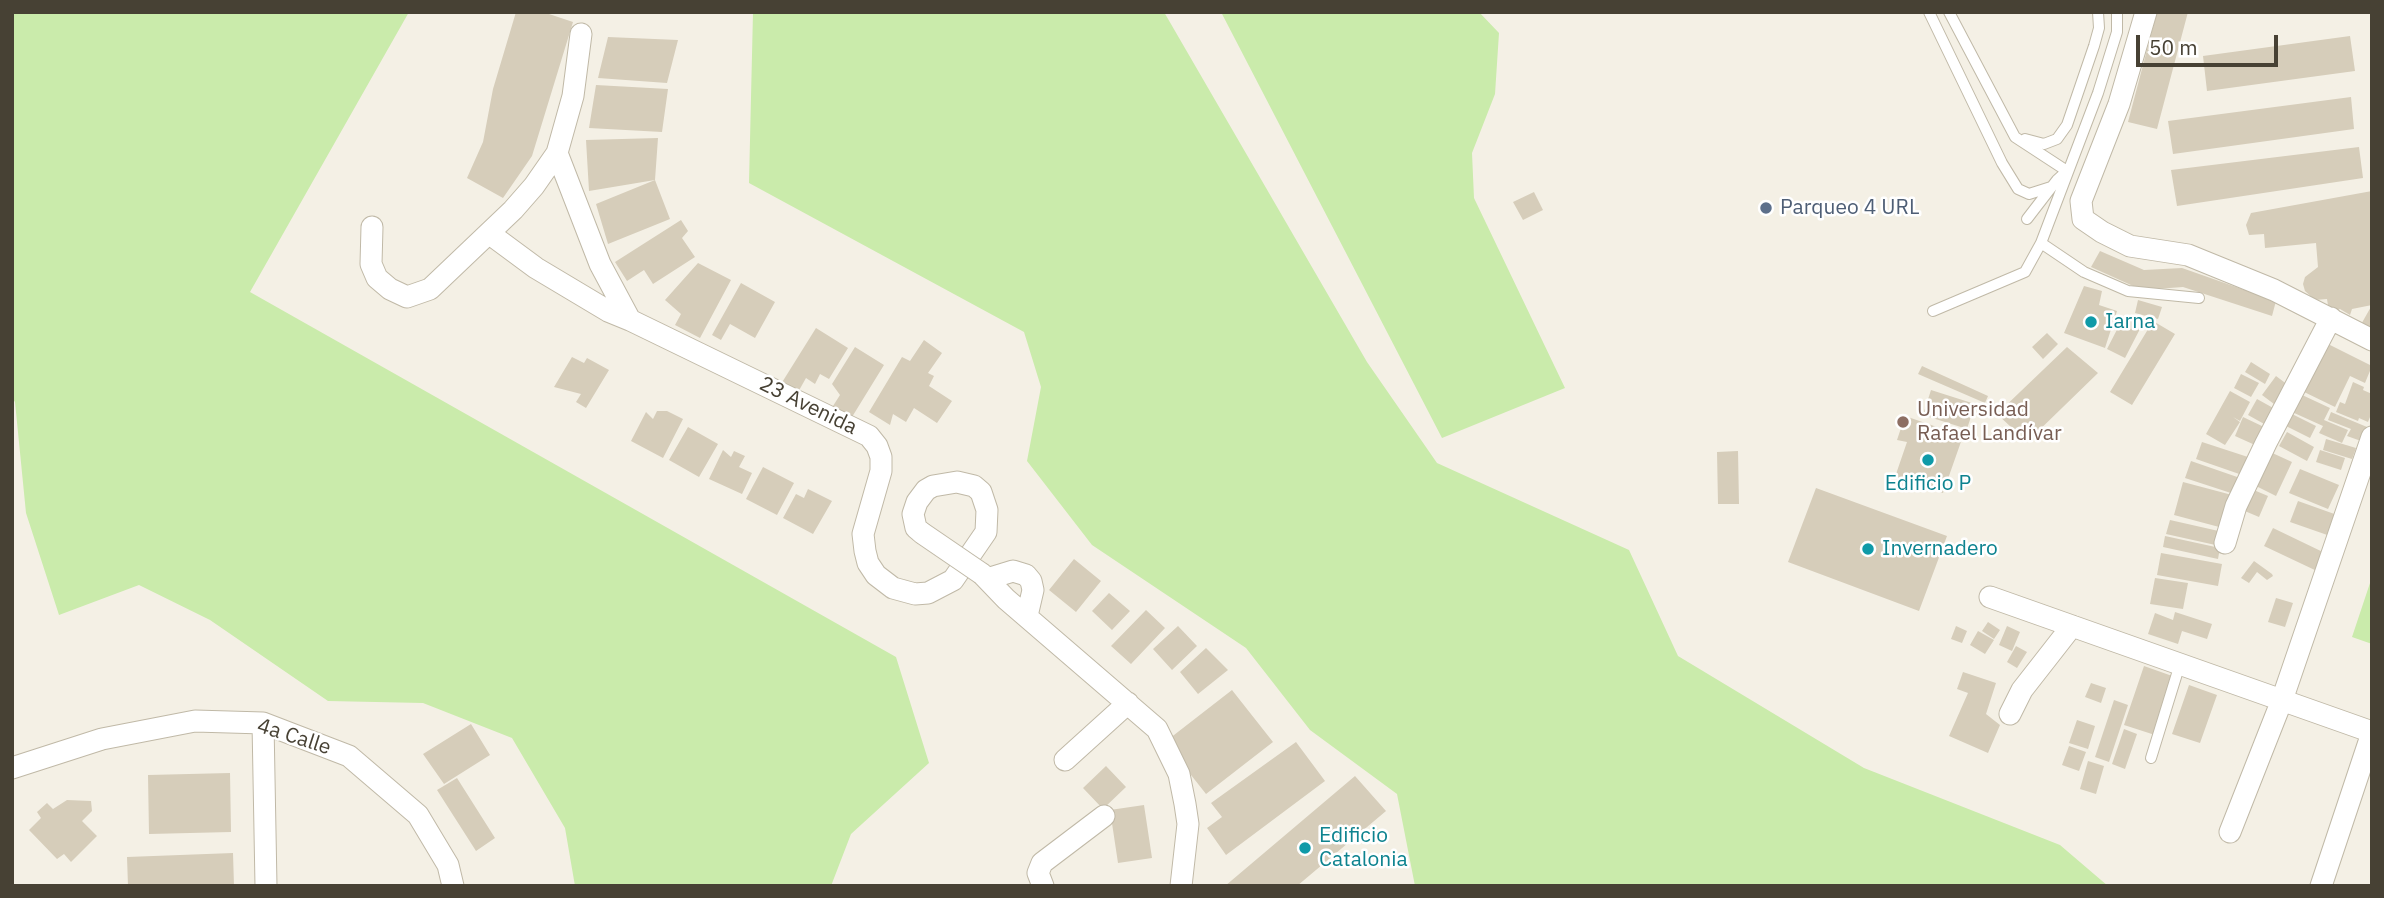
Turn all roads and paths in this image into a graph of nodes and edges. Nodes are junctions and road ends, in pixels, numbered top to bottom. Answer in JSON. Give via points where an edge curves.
{"nodes":[{"id":1,"x":1928,"y":12,"type":"edge"},
{"id":2,"x":2098,"y":12,"type":"edge"},
{"id":3,"x":2117,"y":12,"type":"edge"},
{"id":4,"x":2146,"y":12,"type":"edge"},
{"id":5,"x":1950,"y":15,"type":"edge"},
{"id":6,"x":1936,"y":24,"type":"junction"},
{"id":7,"x":581,"y":34,"type":"dead end"},
{"id":8,"x":1973,"y":57,"type":"junction"},
{"id":9,"x":1955,"y":65,"type":"junction"},
{"id":10,"x":2015,"y":137,"type":"junction"},
{"id":11,"x":557,"y":153,"type":"junction"},
{"id":12,"x":2051,"y":160,"type":"junction"},
{"id":13,"x":2067,"y":171,"type":"junction"},
{"id":14,"x":2054,"y":184,"type":"junction"},
{"id":15,"x":2027,"y":219,"type":"dead end"},
{"id":16,"x":372,"y":227,"type":"dead end"},
{"id":17,"x":490,"y":234,"type":"junction"},
{"id":18,"x":2041,"y":243,"type":"junction"},
{"id":19,"x":2199,"y":298,"type":"dead end"},
{"id":20,"x":1933,"y":311,"type":"dead end"},
{"id":21,"x":2331,"y":318,"type":"junction"},
{"id":22,"x":630,"y":320,"type":"junction"},
{"id":23,"x":2372,"y":340,"type":"edge"},
{"id":24,"x":2372,"y":436,"type":"edge"},
{"id":25,"x":2225,"y":543,"type":"dead end"},
{"id":26,"x":984,"y":576,"type":"junction"},
{"id":27,"x":1990,"y":597,"type":"dead end"},
{"id":28,"x":1027,"y":616,"type":"junction"},
{"id":29,"x":2072,"y":626,"type":"junction"},
{"id":30,"x":2180,"y":664,"type":"junction"},
{"id":31,"x":2282,"y":700,"type":"junction"},
{"id":32,"x":1128,"y":703,"type":"junction"},
{"id":33,"x":2010,"y":715,"type":"dead end"},
{"id":34,"x":263,"y":723,"type":"junction"},
{"id":35,"x":2372,"y":732,"type":"edge"},
{"id":36,"x":2151,"y":758,"type":"dead end"},
{"id":37,"x":1065,"y":760,"type":"dead end"},
{"id":38,"x":12,"y":768,"type":"edge"},
{"id":39,"x":1104,"y":816,"type":"dead end"},
{"id":40,"x":2230,"y":832,"type":"dead end"},
{"id":41,"x":450,"y":875,"type":"edge"},
{"id":42,"x":266,"y":886,"type":"edge"},
{"id":43,"x":1043,"y":886,"type":"edge"},
{"id":44,"x":1181,"y":886,"type":"edge"},
{"id":45,"x":2322,"y":886,"type":"edge"}],
"edges":[{"from":1,"to":6,"type":"lane"},
{"from":2,"to":10,"type":"lane","via":[[2099,28],[2067,125],[2057,139],[2044,144]]},
{"from":3,"to":13,"type":"lane","via":[[2109,62]]},
{"from":4,"to":21,"type":"street","via":[[2119,104],[2081,201],[2083,219],[2130,246],[2188,255],[2274,289]]},
{"from":5,"to":6,"type":"lane"},
{"from":5,"to":8,"type":"lane"},
{"from":6,"to":9,"type":"lane"},
{"from":7,"to":11,"type":"street","via":[[573,96]]},
{"from":8,"to":9,"type":"lane"},
{"from":8,"to":10,"type":"lane"},
{"from":9,"to":14,"type":"lane","via":[[2018,189],[2040,193]]},
{"from":10,"to":12,"type":"lane"},
{"from":11,"to":17,"type":"street"},
{"from":11,"to":22,"type":"street","via":[[595,253]]},
{"from":12,"to":13,"type":"lane"},
{"from":12,"to":14,"type":"lane","via":[[2057,172]]},
{"from":13,"to":14,"type":"lane"},
{"from":13,"to":18,"type":"lane"},
{"from":14,"to":15,"type":"lane"},
{"from":16,"to":17,"type":"street","via":[[371,264],[377,278],[407,297],[430,289]]},
{"from":17,"to":22,"type":"street","name":"23 Avenida","via":[[536,268],[608,312]]},
{"from":18,"to":19,"type":"lane","via":[[2084,272],[2128,291]]},
{"from":18,"to":20,"type":"lane","via":[[2025,272]]},
{"from":21,"to":23,"type":"street"},
{"from":21,"to":25,"type":"street","via":[[2236,506]]},
{"from":22,"to":26,"type":"street","name":"23 Avenida","bridge":true,"via":[[869,436],[881,457],[881,471],[863,534],[865,551],[876,575],[893,588],[928,593],[953,580],[986,532],[987,510],[974,485],[933,486],[916,502],[913,514],[916,528],[922,533]]},
{"from":24,"to":31,"type":"street"},
{"from":26,"to":28,"type":"street","name":"23 Avenida"},
{"from":26,"to":28,"type":"street","via":[[1013,571],[1026,575],[1033,590]]},
{"from":27,"to":29,"type":"street"},
{"from":28,"to":32,"type":"street","name":"23 Avenida"},
{"from":29,"to":30,"type":"street"},
{"from":29,"to":33,"type":"street","via":[[2022,691]]},
{"from":30,"to":31,"type":"street"},
{"from":30,"to":36,"type":"lane"},
{"from":31,"to":35,"type":"street"},
{"from":31,"to":40,"type":"street"},
{"from":32,"to":37,"type":"street"},
{"from":32,"to":44,"type":"street","name":"23 Avenida","via":[[1157,729],[1179,774],[1188,824]]},
{"from":34,"to":38,"type":"street","name":"4a Calle","via":[[195,721],[102,739]]},
{"from":34,"to":41,"type":"street","name":"4a Calle","via":[[349,756],[418,815]]},
{"from":34,"to":42,"type":"street"},
{"from":35,"to":45,"type":"street"},
{"from":39,"to":43,"type":"street","via":[[1042,863],[1038,873]]}]}
